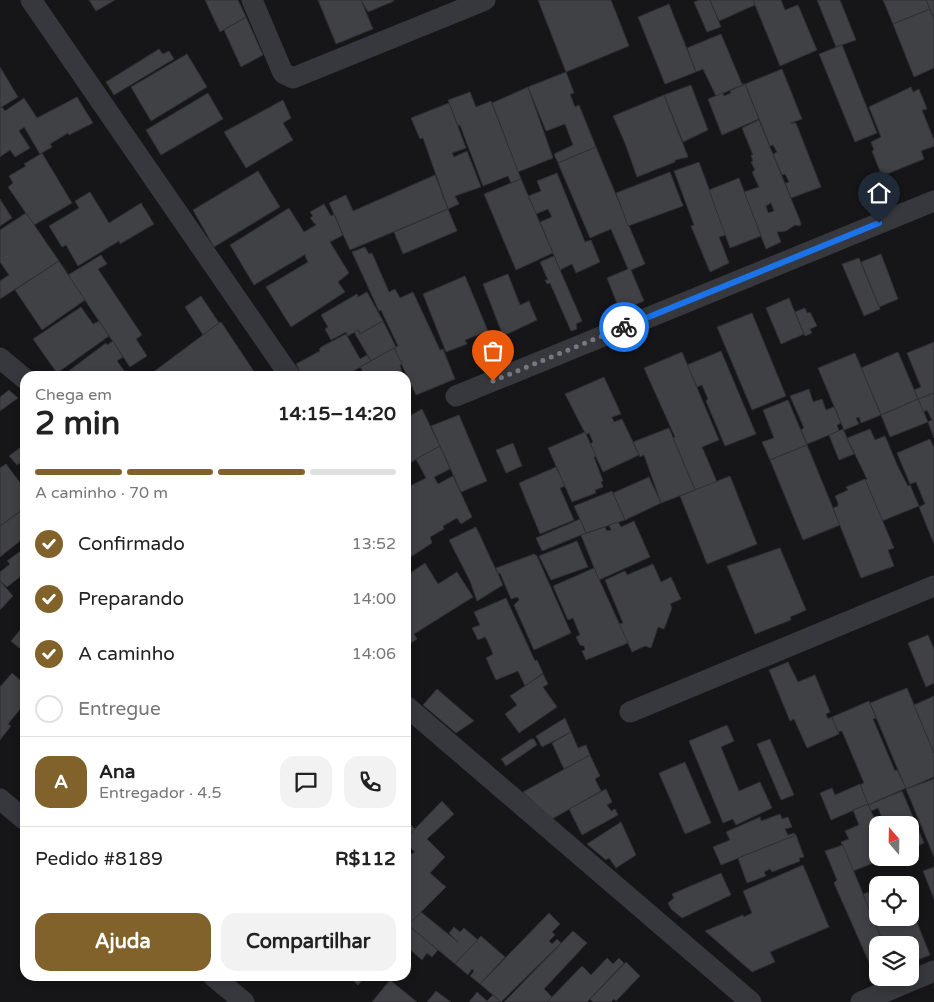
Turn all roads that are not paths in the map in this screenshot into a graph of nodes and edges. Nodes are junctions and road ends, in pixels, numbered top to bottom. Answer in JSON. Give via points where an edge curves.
{"nodes":[{"id":1,"x":32,"y":0,"type":"edge"},
{"id":2,"x":252,"y":0,"type":"edge"},
{"id":3,"x":485,"y":0,"type":"edge"},
{"id":4,"x":934,"y":201,"type":"edge"},
{"id":5,"x":0,"y":358,"type":"edge"},
{"id":6,"x":287,"y":371,"type":"edge"},
{"id":7,"x":20,"y":375,"type":"edge"},
{"id":8,"x":456,"y":396,"type":"dead end"},
{"id":9,"x":934,"y":586,"type":"edge"},
{"id":10,"x":411,"y":710,"type":"edge"},
{"id":11,"x":630,"y":712,"type":"dead end"},
{"id":12,"x":0,"y":799,"type":"edge"},
{"id":13,"x":20,"y":816,"type":"edge"},
{"id":14,"x":934,"y":971,"type":"edge"},
{"id":15,"x":219,"y":981,"type":"edge"},
{"id":16,"x":244,"y":1002,"type":"edge"},
{"id":17,"x":751,"y":1002,"type":"edge"},
{"id":18,"x":861,"y":1002,"type":"edge"}],
"edges":[{"from":1,"to":6,"type":"street"},
{"from":2,"to":3,"type":"street","via":[[283,73],[293,78]]},
{"from":4,"to":8,"type":"street"},
{"from":5,"to":7,"type":"street"},
{"from":9,"to":11,"type":"street"},
{"from":10,"to":17,"type":"street"},
{"from":12,"to":13,"type":"street"},
{"from":14,"to":18,"type":"street"},
{"from":15,"to":16,"type":"street"}]}
